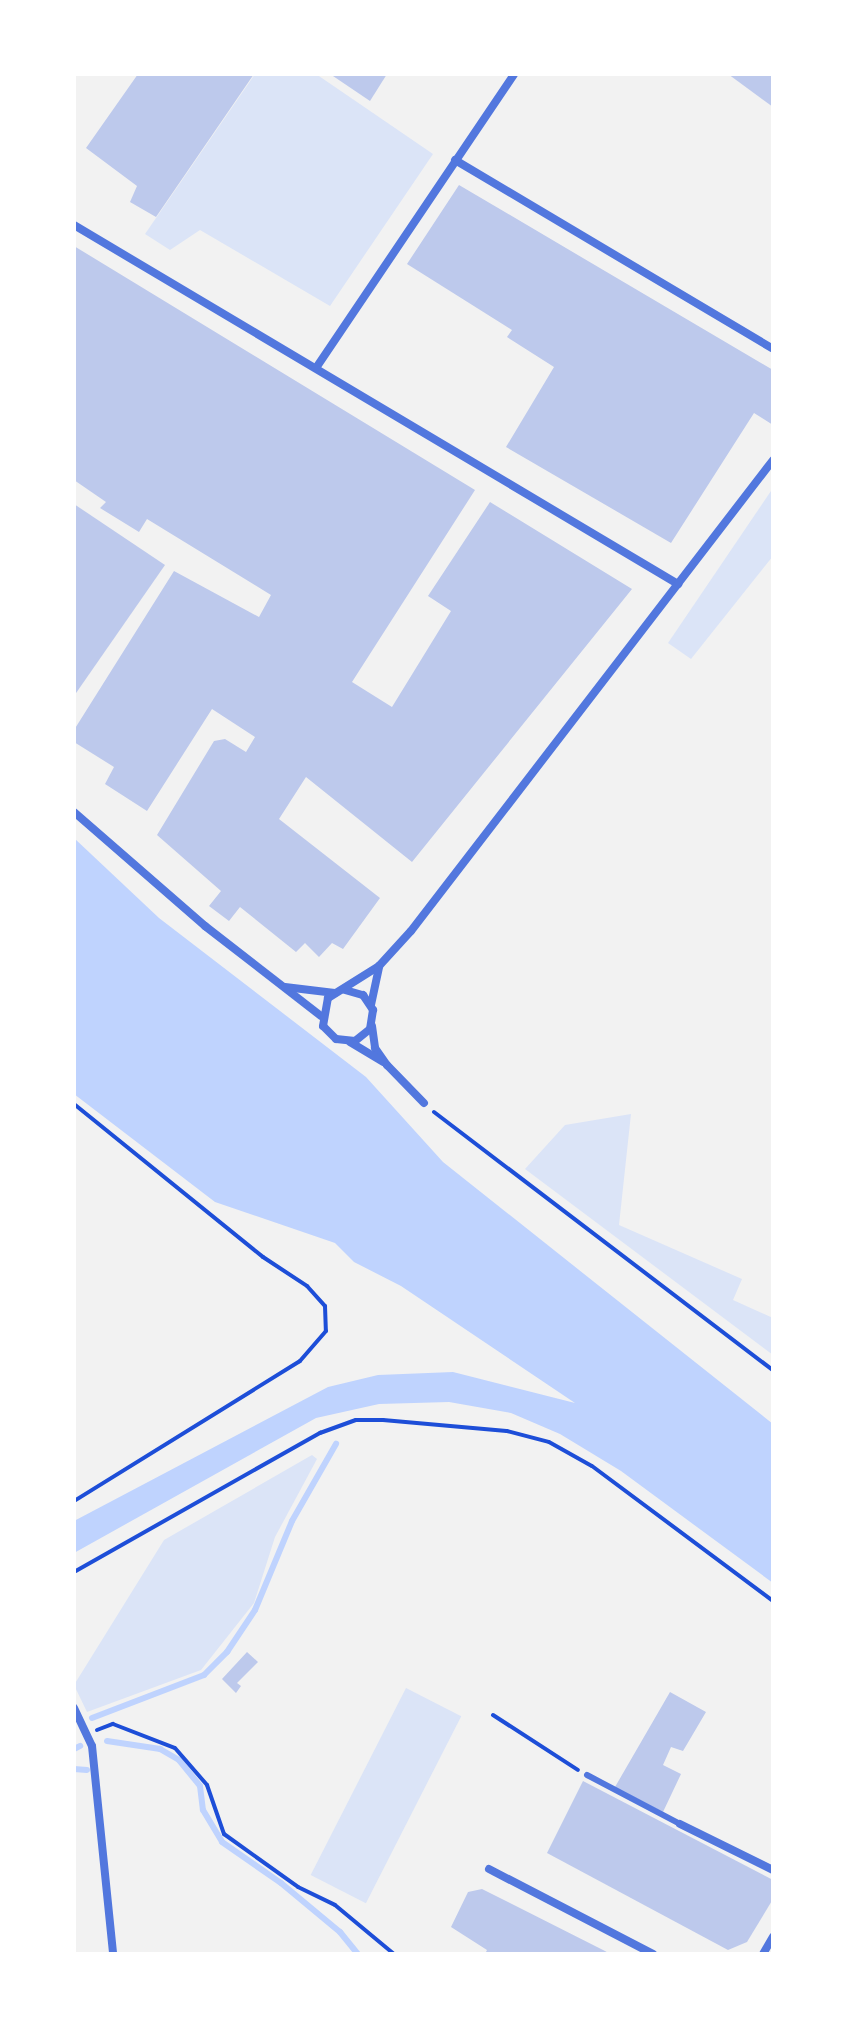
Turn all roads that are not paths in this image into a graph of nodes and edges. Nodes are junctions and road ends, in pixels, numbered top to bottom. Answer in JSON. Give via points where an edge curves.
{"nodes":[{"id":1,"x":514,"y":74,"type":"edge"},
{"id":2,"x":455,"y":160,"type":"junction"},
{"id":3,"x":74,"y":225,"type":"edge"},
{"id":4,"x":773,"y":349,"type":"edge"},
{"id":5,"x":316,"y":368,"type":"junction"},
{"id":6,"x":773,"y":460,"type":"edge"},
{"id":7,"x":678,"y":584,"type":"junction"},
{"id":8,"x":74,"y":812,"type":"edge"},
{"id":9,"x":379,"y":966,"type":"junction"},
{"id":10,"x":284,"y":987,"type":"junction"},
{"id":11,"x":340,"y":991,"type":"junction"},
{"id":12,"x":371,"y":1005,"type":"junction"},
{"id":13,"x":321,"y":1016,"type":"junction"},
{"id":14,"x":372,"y":1025,"type":"junction"},
{"id":15,"x":348,"y":1041,"type":"junction"},
{"id":16,"x":387,"y":1065,"type":"junction"},
{"id":17,"x":424,"y":1103,"type":"road end"},
{"id":18,"x":74,"y":1709,"type":"edge"},
{"id":19,"x":587,"y":1775,"type":"road end"},
{"id":20,"x":680,"y":1824,"type":"joint"},
{"id":21,"x":489,"y":1869,"type":"dead end"},
{"id":22,"x":773,"y":1870,"type":"edge"},
{"id":23,"x":773,"y":1937,"type":"edge"},
{"id":24,"x":113,"y":1954,"type":"edge"},
{"id":25,"x":653,"y":1954,"type":"edge"},
{"id":26,"x":763,"y":1954,"type":"edge"}],
"edges":[{"from":1,"to":2,"type":"street"},
{"from":2,"to":4,"type":"street"},
{"from":2,"to":5,"type":"street"},
{"from":3,"to":5,"type":"street"},
{"from":5,"to":7,"type":"street"},
{"from":6,"to":7,"type":"street"},
{"from":7,"to":9,"type":"street"},
{"from":8,"to":10,"type":"street"},
{"from":9,"to":11,"type":"street"},
{"from":9,"to":12,"type":"street"},
{"from":10,"to":11,"type":"street"},
{"from":10,"to":13,"type":"street"},
{"from":11,"to":12,"type":"street","via":[[363,995]]},
{"from":11,"to":13,"type":"street"},
{"from":12,"to":14,"type":"street"},
{"from":13,"to":15,"type":"street","via":[[329,1034]]},
{"from":14,"to":15,"type":"street","via":[[364,1036]]},
{"from":14,"to":16,"type":"street","via":[[375,1048]]},
{"from":15,"to":16,"type":"street"},
{"from":16,"to":17,"type":"street"},
{"from":18,"to":24,"type":"street","via":[[92,1746]]},
{"from":19,"to":20,"type":"lane"},
{"from":20,"to":22,"type":"street"},
{"from":21,"to":25,"type":"street"},
{"from":23,"to":26,"type":"street"}]}
